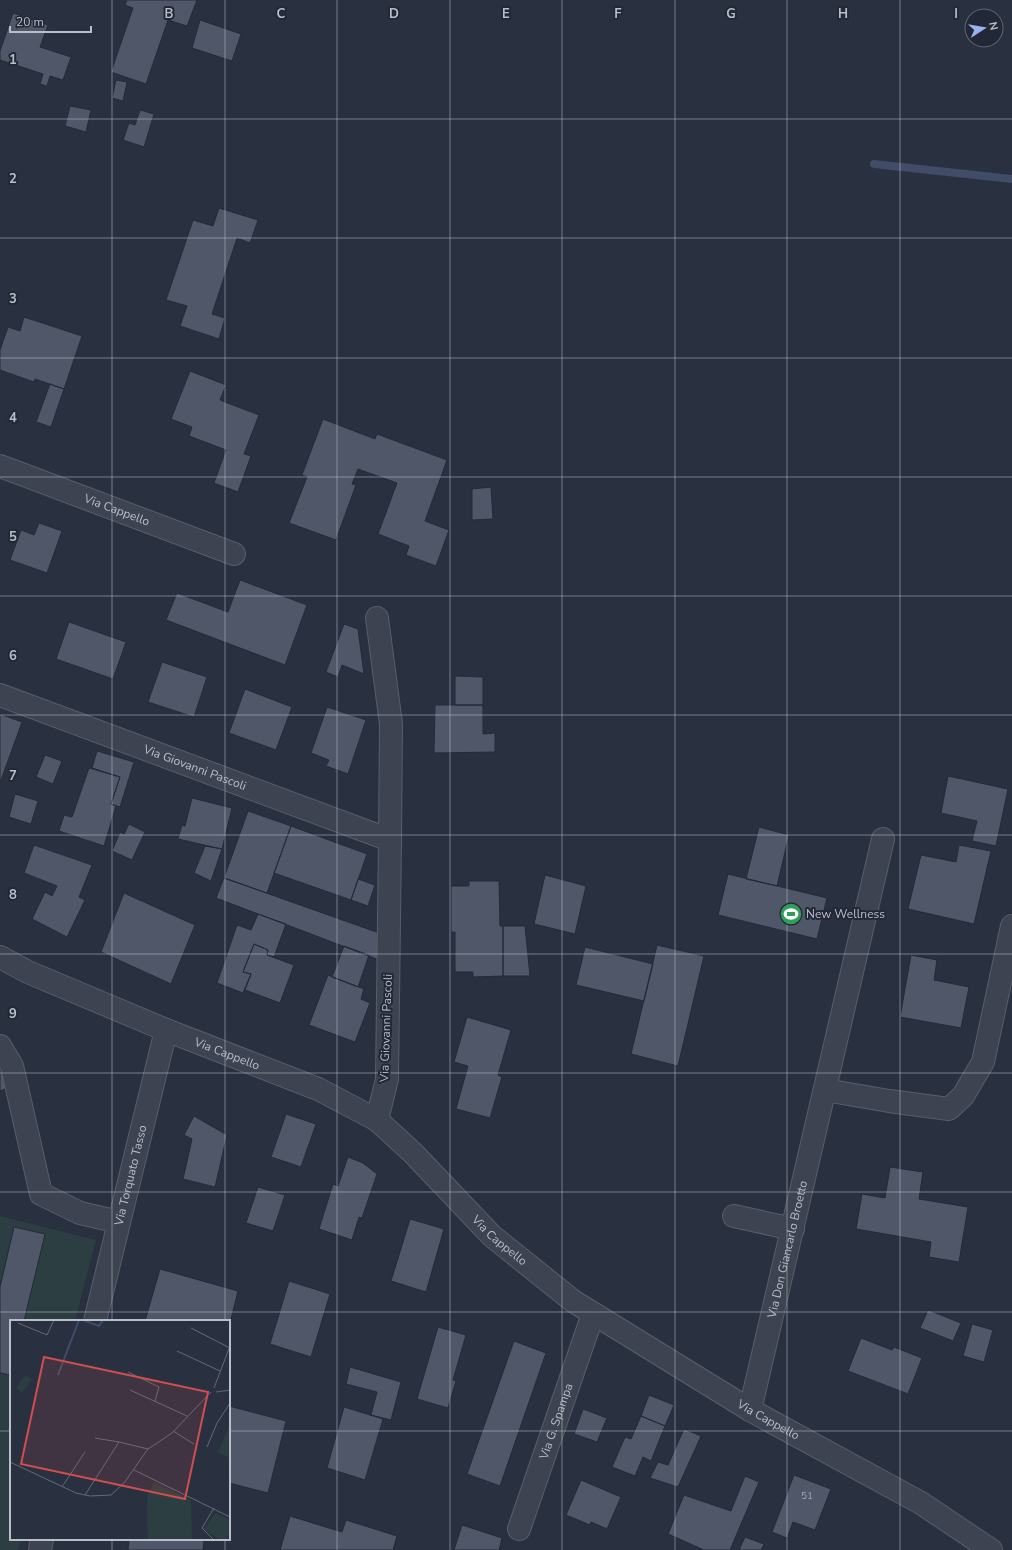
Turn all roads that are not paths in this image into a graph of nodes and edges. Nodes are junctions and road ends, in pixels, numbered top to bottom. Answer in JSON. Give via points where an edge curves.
{"nodes":[{"id":1,"x":0,"y":466,"type":"edge"},
{"id":2,"x":234,"y":554,"type":"dead end"},
{"id":3,"x":377,"y":618,"type":"dead end"},
{"id":4,"x":0,"y":695,"type":"edge"},
{"id":5,"x":883,"y":839,"type":"dead end"},
{"id":6,"x":390,"y":840,"type":"junction"},
{"id":7,"x":1012,"y":926,"type":"edge"},
{"id":8,"x":0,"y":957,"type":"edge"},
{"id":9,"x":166,"y":1030,"type":"junction"},
{"id":10,"x":0,"y":1046,"type":"edge"},
{"id":11,"x":826,"y":1090,"type":"junction"},
{"id":12,"x":377,"y":1120,"type":"junction"},
{"id":13,"x":734,"y":1216,"type":"dead end"},
{"id":14,"x":119,"y":1222,"type":"junction"},
{"id":15,"x":793,"y":1229,"type":"junction"},
{"id":16,"x":593,"y":1314,"type":"junction"},
{"id":17,"x":95,"y":1320,"type":"edge"},
{"id":18,"x":750,"y":1410,"type":"junction"},
{"id":19,"x":519,"y":1528,"type":"dead end"},
{"id":20,"x":42,"y":1540,"type":"edge"},
{"id":21,"x":40,"y":1550,"type":"edge"},
{"id":22,"x":991,"y":1550,"type":"edge"}],
"edges":[{"from":1,"to":2,"type":"street","name":"Via Cappello"},
{"from":3,"to":6,"type":"street","name":"Via Giovanni Pascoli","via":[[392,724]]},
{"from":4,"to":6,"type":"street","name":"Via Giovanni Pascoli"},
{"from":5,"to":11,"type":"street","name":"Via Don Giancarlo Broetto"},
{"from":6,"to":12,"type":"street","name":"Via Giovanni Pascoli","via":[[387,1079]]},
{"from":7,"to":11,"type":"street","via":[[984,1062],[963,1096],[949,1109]]},
{"from":8,"to":9,"type":"street","name":"Via Cappello","via":[[28,972]]},
{"from":9,"to":12,"type":"street","name":"Via Cappello","via":[[318,1089]]},
{"from":9,"to":14,"type":"street","name":"Via Torquato Tasso"},
{"from":10,"to":14,"type":"street","via":[[12,1066],[41,1194],[80,1213]]},
{"from":11,"to":15,"type":"street","name":"Via Don Giancarlo Broetto"},
{"from":12,"to":16,"type":"street","name":"Via Cappello","via":[[413,1153],[492,1236]]},
{"from":13,"to":15,"type":"street"},
{"from":14,"to":17,"type":"street","name":"Via Torquato Tasso"},
{"from":15,"to":18,"type":"street","name":"Via Don Giancarlo Broetto"},
{"from":16,"to":18,"type":"street","name":"Via Cappello"},
{"from":16,"to":19,"type":"street","name":"Via G. Spampa"},
{"from":18,"to":22,"type":"street","name":"Via Cappello","via":[[921,1503]]},
{"from":20,"to":21,"type":"street"}]}
